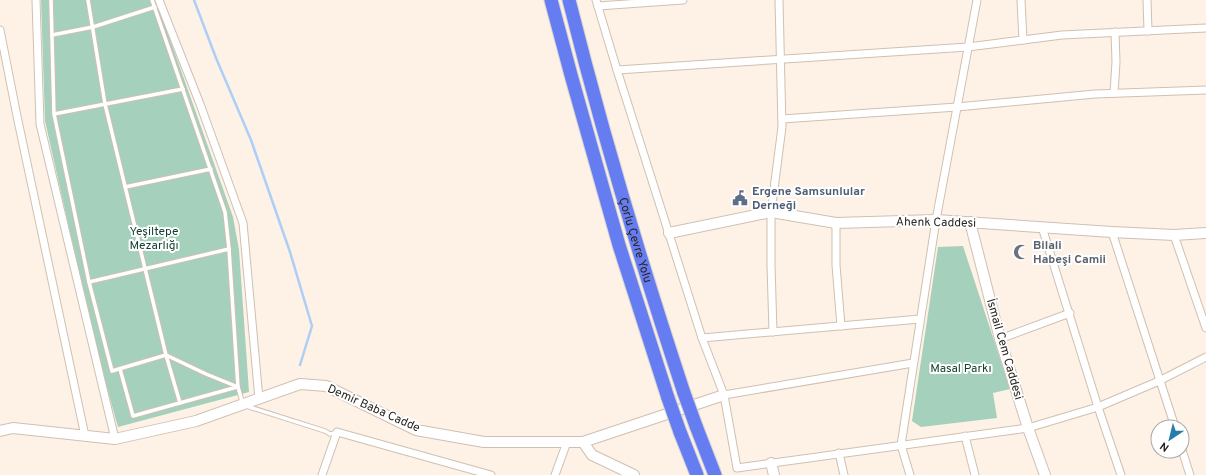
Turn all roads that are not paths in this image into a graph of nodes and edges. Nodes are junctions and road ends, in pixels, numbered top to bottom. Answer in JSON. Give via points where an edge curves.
{"nodes":[{"id":1,"x":36,"y":0,"type":"edge"},
{"id":2,"x":51,"y":0,"type":"edge"},
{"id":3,"x":88,"y":0,"type":"edge"},
{"id":4,"x":152,"y":0,"type":"edge"},
{"id":5,"x":159,"y":0,"type":"edge"},
{"id":6,"x":551,"y":0,"type":"edge"},
{"id":7,"x":569,"y":0,"type":"edge"},
{"id":8,"x":683,"y":0,"type":"edge"},
{"id":9,"x":778,"y":0,"type":"edge"},
{"id":10,"x":977,"y":0,"type":"edge"},
{"id":11,"x":1021,"y":0,"type":"edge"},
{"id":12,"x":1147,"y":0,"type":"edge"},
{"id":13,"x":597,"y":3,"type":"edge"},
{"id":14,"x":155,"y":7,"type":"junction"},
{"id":15,"x":93,"y":28,"type":"junction"},
{"id":16,"x":1206,"y":28,"type":"edge"},
{"id":17,"x":0,"y":30,"type":"edge"},
{"id":18,"x":1148,"y":30,"type":"junction"},
{"id":19,"x":1115,"y":32,"type":"junction"},
{"id":20,"x":52,"y":35,"type":"junction"},
{"id":21,"x":1023,"y":40,"type":"junction"},
{"id":22,"x":968,"y":47,"type":"junction"},
{"id":23,"x":780,"y":59,"type":"junction"},
{"id":24,"x":617,"y":70,"type":"junction"},
{"id":25,"x":183,"y":90,"type":"junction"},
{"id":26,"x":1206,"y":90,"type":"edge"},
{"id":27,"x":1114,"y":93,"type":"junction"},
{"id":28,"x":105,"y":104,"type":"junction"},
{"id":29,"x":957,"y":107,"type":"junction"},
{"id":30,"x":54,"y":114,"type":"junction"},
{"id":31,"x":782,"y":119,"type":"junction"},
{"id":32,"x":211,"y":169,"type":"junction"},
{"id":33,"x":125,"y":187,"type":"junction"},
{"id":34,"x":772,"y":212,"type":"junction"},
{"id":35,"x":936,"y":220,"type":"junction"},
{"id":36,"x":970,"y":222,"type":"junction"},
{"id":37,"x":836,"y":223,"type":"junction"},
{"id":38,"x":1042,"y":227,"type":"junction"},
{"id":39,"x":1112,"y":232,"type":"junction"},
{"id":40,"x":669,"y":233,"type":"junction"},
{"id":41,"x":1206,"y":233,"type":"edge"},
{"id":42,"x":1174,"y":235,"type":"junction"},
{"id":43,"x":229,"y":248,"type":"junction"},
{"id":44,"x":145,"y":268,"type":"junction"},
{"id":45,"x":89,"y":282,"type":"junction"},
{"id":46,"x":1070,"y":314,"type":"junction"},
{"id":47,"x":920,"y":319,"type":"junction"},
{"id":48,"x":841,"y":326,"type":"junction"},
{"id":49,"x":1206,"y":328,"type":"edge"},
{"id":50,"x":773,"y":332,"type":"junction"},
{"id":51,"x":702,"y":338,"type":"junction"},
{"id":52,"x":1000,"y":339,"type":"junction"},
{"id":53,"x":166,"y":355,"type":"junction"},
{"id":54,"x":1206,"y":357,"type":"edge"},
{"id":55,"x":913,"y":363,"type":"junction"},
{"id":56,"x":120,"y":369,"type":"junction"},
{"id":57,"x":1159,"y":381,"type":"junction"},
{"id":58,"x":238,"y":387,"type":"junction"},
{"id":59,"x":724,"y":395,"type":"junction"},
{"id":60,"x":259,"y":399,"type":"junction"},
{"id":61,"x":180,"y":403,"type":"junction"},
{"id":62,"x":243,"y":405,"type":"junction"},
{"id":63,"x":1098,"y":407,"type":"junction"},
{"id":64,"x":1171,"y":419,"type":"edge"},
{"id":65,"x":1028,"y":428,"type":"junction"},
{"id":66,"x":0,"y":431,"type":"edge"},
{"id":67,"x":337,"y":432,"type":"junction"},
{"id":68,"x":85,"y":436,"type":"junction"},
{"id":69,"x":965,"y":436,"type":"junction"},
{"id":70,"x":115,"y":439,"type":"junction"},
{"id":71,"x":567,"y":442,"type":"junction"},
{"id":72,"x":583,"y":442,"type":"junction"},
{"id":73,"x":901,"y":445,"type":"junction"},
{"id":74,"x":839,"y":454,"type":"junction"},
{"id":75,"x":1185,"y":459,"type":"edge"},
{"id":76,"x":771,"y":463,"type":"junction"},
{"id":77,"x":322,"y":475,"type":"edge"},
{"id":78,"x":491,"y":475,"type":"edge"},
{"id":79,"x":555,"y":475,"type":"edge"},
{"id":80,"x":634,"y":475,"type":"edge"},
{"id":81,"x":697,"y":475,"type":"edge"},
{"id":82,"x":715,"y":475,"type":"edge"},
{"id":83,"x":774,"y":475,"type":"edge"},
{"id":84,"x":844,"y":475,"type":"edge"},
{"id":85,"x":910,"y":475,"type":"edge"},
{"id":86,"x":975,"y":475,"type":"edge"},
{"id":87,"x":1045,"y":475,"type":"edge"},
{"id":88,"x":1121,"y":475,"type":"edge"},
{"id":89,"x":1190,"y":475,"type":"edge"}],
"edges":[{"from":1,"to":70,"type":"street","via":[[40,124]]},
{"from":2,"to":20,"type":"lane"},
{"from":3,"to":15,"type":"lane"},
{"from":4,"to":14,"type":"lane"},
{"from":5,"to":60,"type":"street","via":[[243,223]]},
{"from":6,"to":81,"type":"highway","name":"Çorlu Çevre Yolu","bridge":true,"via":[[619,245],[668,398]]},
{"from":7,"to":82,"type":"highway","name":"Çorlu Çevre Yolu","bridge":true,"via":[[586,69],[652,297]]},
{"from":8,"to":13,"type":"street"},
{"from":9,"to":23,"type":"street"},
{"from":10,"to":22,"type":"street"},
{"from":11,"to":21,"type":"street"},
{"from":12,"to":18,"type":"street"},
{"from":13,"to":24,"type":"street"},
{"from":14,"to":15,"type":"lane"},
{"from":14,"to":25,"type":"lane"},
{"from":15,"to":20,"type":"lane"},
{"from":15,"to":28,"type":"lane"},
{"from":16,"to":18,"type":"street"},
{"from":17,"to":68,"type":"street"},
{"from":18,"to":19,"type":"street"},
{"from":19,"to":21,"type":"street"},
{"from":19,"to":27,"type":"street"},
{"from":20,"to":30,"type":"lane"},
{"from":21,"to":22,"type":"street"},
{"from":22,"to":23,"type":"street"},
{"from":22,"to":29,"type":"street"},
{"from":23,"to":24,"type":"street"},
{"from":23,"to":31,"type":"street"},
{"from":24,"to":40,"type":"street"},
{"from":25,"to":28,"type":"lane"},
{"from":25,"to":32,"type":"lane"},
{"from":26,"to":27,"type":"street"},
{"from":27,"to":29,"type":"street"},
{"from":28,"to":30,"type":"lane"},
{"from":28,"to":33,"type":"lane"},
{"from":29,"to":31,"type":"street"},
{"from":29,"to":35,"type":"street"},
{"from":30,"to":45,"type":"lane"},
{"from":31,"to":34,"type":"street"},
{"from":32,"to":33,"type":"lane"},
{"from":32,"to":43,"type":"lane","via":[[225,212]]},
{"from":33,"to":44,"type":"lane"},
{"from":34,"to":37,"type":"street","name":"Ahenk Caddesi"},
{"from":34,"to":40,"type":"street","name":"Ahenk Caddesi"},
{"from":34,"to":50,"type":"street"},
{"from":35,"to":36,"type":"street","name":"Ahenk Caddesi"},
{"from":35,"to":37,"type":"street","name":"Ahenk Caddesi"},
{"from":35,"to":47,"type":"street"},
{"from":36,"to":38,"type":"street","name":"Ahenk Caddesi"},
{"from":36,"to":52,"type":"street","name":"İsmail Cem Caddesi"},
{"from":37,"to":48,"type":"street","via":[[836,265]]},
{"from":38,"to":39,"type":"street","name":"Ahenk Caddesi"},
{"from":38,"to":46,"type":"street"},
{"from":39,"to":42,"type":"street","name":"Ahenk Caddesi"},
{"from":39,"to":57,"type":"street"},
{"from":40,"to":51,"type":"street"},
{"from":41,"to":42,"type":"street","name":"Ahenk Caddesi"},
{"from":42,"to":49,"type":"street"},
{"from":43,"to":44,"type":"lane"},
{"from":43,"to":58,"type":"lane"},
{"from":44,"to":45,"type":"lane"},
{"from":44,"to":53,"type":"lane"},
{"from":45,"to":56,"type":"lane","via":[[112,371]]},
{"from":46,"to":52,"type":"street"},
{"from":46,"to":63,"type":"street"},
{"from":47,"to":48,"type":"street"},
{"from":47,"to":55,"type":"street"},
{"from":48,"to":50,"type":"street"},
{"from":50,"to":51,"type":"street"},
{"from":51,"to":59,"type":"street"},
{"from":52,"to":65,"type":"street","name":"İsmail Cem Caddesi"},
{"from":53,"to":56,"type":"lane"},
{"from":53,"to":58,"type":"lane"},
{"from":53,"to":61,"type":"lane"},
{"from":54,"to":57,"type":"street"},
{"from":55,"to":59,"type":"street"},
{"from":55,"to":73,"type":"street"},
{"from":56,"to":61,"type":"lane","via":[[133,416]]},
{"from":57,"to":63,"type":"street"},
{"from":57,"to":64,"type":"street"},
{"from":58,"to":61,"type":"lane"},
{"from":58,"to":62,"type":"lane"},
{"from":59,"to":72,"type":"street","name":"Demir Baba Cadde"},
{"from":59,"to":76,"type":"street","via":[[737,468]]},
{"from":60,"to":62,"type":"street","name":"Demir Baba Cadde"},
{"from":60,"to":71,"type":"street","name":"Demir Baba Cadde","via":[[300,384],[326,386],[416,430],[484,442]]},
{"from":62,"to":67,"type":"lane","via":[[330,434]]},
{"from":62,"to":70,"type":"street","name":"Demir Baba Cadde","via":[[196,421]]},
{"from":63,"to":65,"type":"street"},
{"from":63,"to":88,"type":"street"},
{"from":65,"to":69,"type":"street"},
{"from":65,"to":87,"type":"street","name":"İsmail Cem Caddesi"},
{"from":66,"to":68,"type":"street","name":"Demir Baba Cadde","via":[[13,428]]},
{"from":67,"to":77,"type":"street"},
{"from":67,"to":78,"type":"street"},
{"from":68,"to":70,"type":"street","name":"Demir Baba Cadde"},
{"from":69,"to":73,"type":"street"},
{"from":69,"to":86,"type":"street"},
{"from":71,"to":72,"type":"street","name":"Demir Baba Cadde"},
{"from":71,"to":79,"type":"street"},
{"from":72,"to":80,"type":"street","via":[[592,454]]},
{"from":73,"to":74,"type":"street"},
{"from":73,"to":85,"type":"street"},
{"from":74,"to":76,"type":"street"},
{"from":74,"to":84,"type":"street"},
{"from":75,"to":89,"type":"street"},
{"from":76,"to":83,"type":"street"}]}
